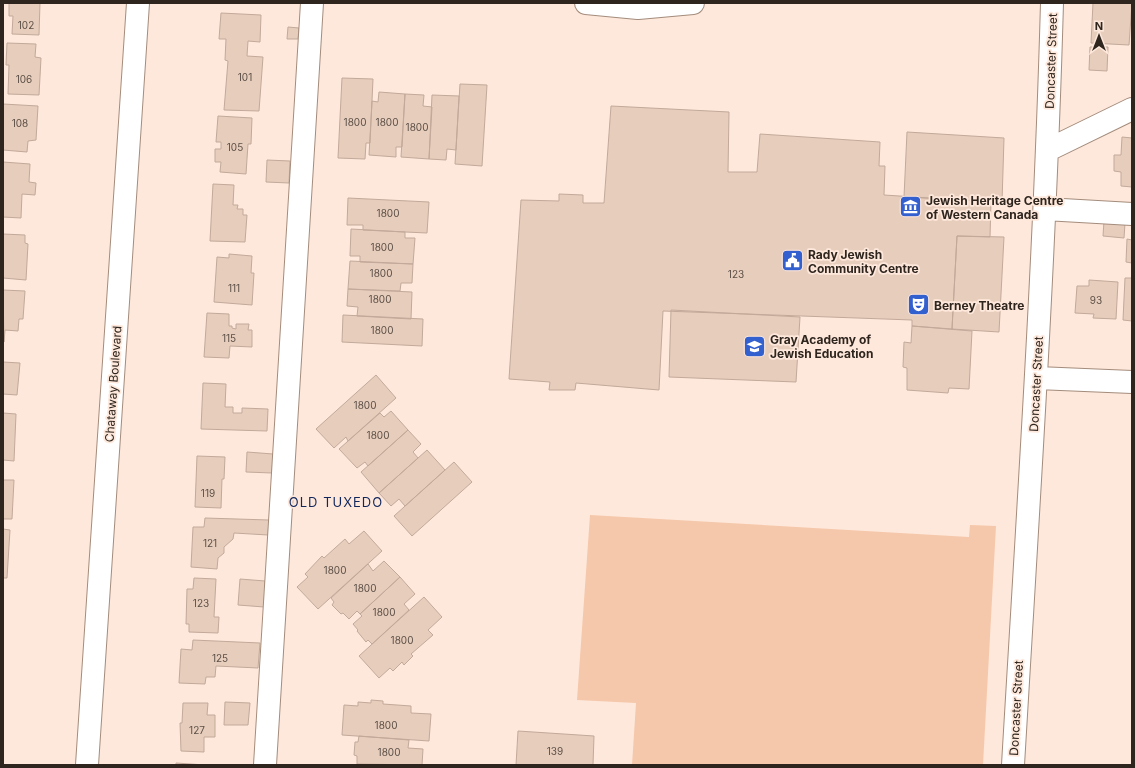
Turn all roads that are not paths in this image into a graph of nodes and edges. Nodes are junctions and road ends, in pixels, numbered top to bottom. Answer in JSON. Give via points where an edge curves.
{"nodes":[{"id":1,"x":138,"y":3,"type":"edge"},
{"id":2,"x":312,"y":3,"type":"edge"},
{"id":3,"x":586,"y":3,"type":"edge"},
{"id":4,"x":693,"y":3,"type":"edge"},
{"id":5,"x":1052,"y":3,"type":"edge"},
{"id":6,"x":1132,"y":109,"type":"edge"},
{"id":7,"x":1048,"y":150,"type":"junction"},
{"id":8,"x":1045,"y":210,"type":"junction"},
{"id":9,"x":1132,"y":214,"type":"edge"},
{"id":10,"x":1037,"y":378,"type":"junction"},
{"id":11,"x":1132,"y":382,"type":"edge"},
{"id":12,"x":87,"y":765,"type":"edge"},
{"id":13,"x":265,"y":765,"type":"edge"},
{"id":14,"x":1013,"y":765,"type":"edge"}],
"edges":[{"from":1,"to":12,"type":"street","name":"Chataway Boulevard"},
{"from":2,"to":13,"type":"street"},
{"from":3,"to":4,"type":"street","via":[[638,8]]},
{"from":5,"to":7,"type":"street","name":"Doncaster Street"},
{"from":6,"to":7,"type":"street"},
{"from":7,"to":8,"type":"street","name":"Doncaster Street"},
{"from":8,"to":9,"type":"street"},
{"from":8,"to":10,"type":"street","name":"Doncaster Street"},
{"from":10,"to":11,"type":"street"},
{"from":10,"to":14,"type":"street","name":"Doncaster Street"}]}
